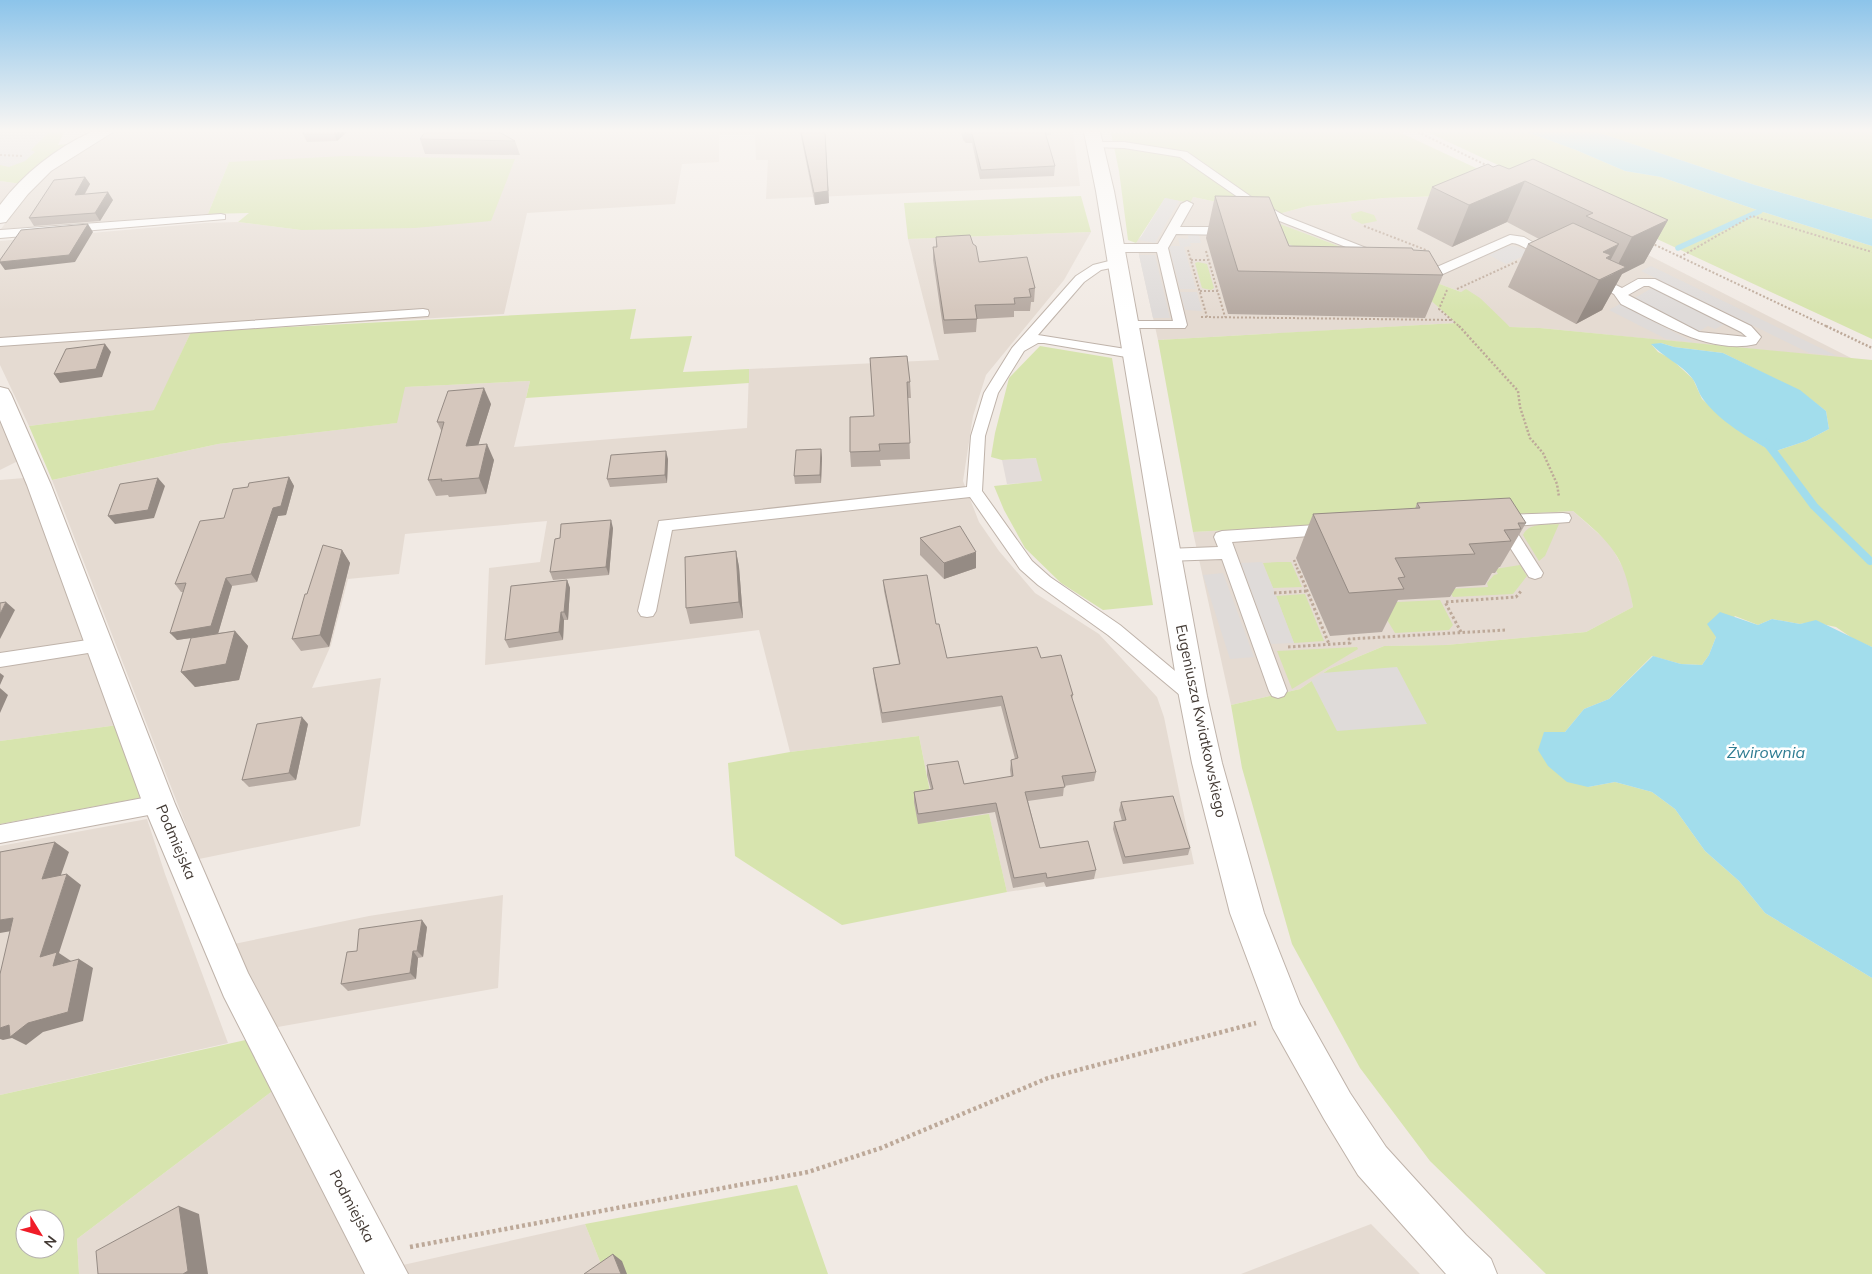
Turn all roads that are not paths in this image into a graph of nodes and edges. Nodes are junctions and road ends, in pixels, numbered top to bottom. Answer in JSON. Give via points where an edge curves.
{"nodes":[{"id":1,"x":20,"y":191,"type":"edge"},
{"id":2,"x":1104,"y":191,"type":"edge"},
{"id":3,"x":1237,"y":191,"type":"edge"},
{"id":4,"x":1187,"y":204,"type":"dead end"},
{"id":5,"x":220,"y":217,"type":"dead end"},
{"id":6,"x":0,"y":218,"type":"edge"},
{"id":7,"x":1172,"y":230,"type":"junction"},
{"id":8,"x":1245,"y":231,"type":"edge"},
{"id":9,"x":0,"y":234,"type":"edge"},
{"id":10,"x":1162,"y":248,"type":"junction"},
{"id":11,"x":1116,"y":256,"type":"junction"},
{"id":12,"x":1386,"y":258,"type":"edge"},
{"id":13,"x":1558,"y":260,"type":"edge"},
{"id":14,"x":1403,"y":265,"type":"edge"},
{"id":15,"x":1584,"y":273,"type":"edge"},
{"id":16,"x":1620,"y":294,"type":"junction"},
{"id":17,"x":423,"y":313,"type":"dead end"},
{"id":18,"x":1127,"y":325,"type":"junction"},
{"id":19,"x":0,"y":342,"type":"edge"},
{"id":20,"x":1019,"y":348,"type":"junction"},
{"id":21,"x":1132,"y":354,"type":"junction"},
{"id":22,"x":0,"y":394,"type":"edge"},
{"id":23,"x":974,"y":491,"type":"junction"},
{"id":24,"x":1563,"y":518,"type":"road end"},
{"id":25,"x":1502,"y":521,"type":"junction"},
{"id":26,"x":1484,"y":522,"type":"edge"},
{"id":27,"x":1350,"y":529,"type":"edge"},
{"id":28,"x":1227,"y":553,"type":"junction"},
{"id":29,"x":1167,"y":555,"type":"junction"},
{"id":30,"x":1535,"y":574,"type":"road end"},
{"id":31,"x":647,"y":611,"type":"dead end"},
{"id":32,"x":101,"y":645,"type":"junction"},
{"id":33,"x":0,"y":660,"type":"edge"},
{"id":34,"x":1278,"y":691,"type":"dead end"},
{"id":35,"x":1193,"y":696,"type":"junction"},
{"id":36,"x":160,"y":804,"type":"junction"},
{"id":37,"x":0,"y":834,"type":"edge"},
{"id":38,"x":382,"y":1264,"type":"edge"},
{"id":39,"x":1476,"y":1274,"type":"edge"}],
"edges":[{"from":1,"to":6,"type":"street"},
{"from":2,"to":11,"type":"street","name":"Eugeniusza Kwiatkowskiego"},
{"from":3,"to":12,"type":"lane","via":[[1281,218]]},
{"from":4,"to":7,"type":"lane"},
{"from":5,"to":9,"type":"lane"},
{"from":7,"to":8,"type":"lane"},
{"from":7,"to":10,"type":"lane"},
{"from":10,"to":11,"type":"lane"},
{"from":10,"to":18,"type":"lane","via":[[1180,325]]},
{"from":11,"to":18,"type":"street","name":"Eugeniusza Kwiatkowskiego"},
{"from":11,"to":20,"type":"lane","via":[[1080,279]]},
{"from":13,"to":14,"type":"lane","via":[[1520,240],[1510,239],[1430,275]]},
{"from":15,"to":16,"type":"lane"},
{"from":16,"to":16,"type":"lane","via":[[1630,303],[1696,336],[1743,342],[1754,337],[1746,329],[1651,282],[1642,282]]},
{"from":17,"to":19,"type":"lane"},
{"from":18,"to":21,"type":"street","name":"Eugeniusza Kwiatkowskiego"},
{"from":20,"to":21,"type":"lane","via":[[1035,339],[1044,339]]},
{"from":20,"to":23,"type":"lane","via":[[989,399],[978,436]]},
{"from":21,"to":29,"type":"street","name":"Eugeniusza Kwiatkowskiego"},
{"from":22,"to":32,"type":"street","name":"Podmiejska"},
{"from":23,"to":31,"type":"lane","via":[[665,525]]},
{"from":23,"to":35,"type":"lane","via":[[1026,565],[1114,630]]},
{"from":24,"to":25,"type":"lane"},
{"from":25,"to":26,"type":"lane"},
{"from":25,"to":30,"type":"lane"},
{"from":27,"to":28,"type":"lane","via":[[1222,537]]},
{"from":28,"to":29,"type":"lane"},
{"from":28,"to":34,"type":"lane"},
{"from":29,"to":35,"type":"street","name":"Eugeniusza Kwiatkowskiego"},
{"from":32,"to":33,"type":"lane"},
{"from":32,"to":36,"type":"street","name":"Podmiejska"},
{"from":35,"to":39,"type":"street","name":"Eugeniusza Kwiatkowskiego","via":[[1247,914],[1286,1015],[1372,1161]]},
{"from":36,"to":37,"type":"lane"},
{"from":36,"to":38,"type":"street","name":"Podmiejska","via":[[236,985]]}]}
